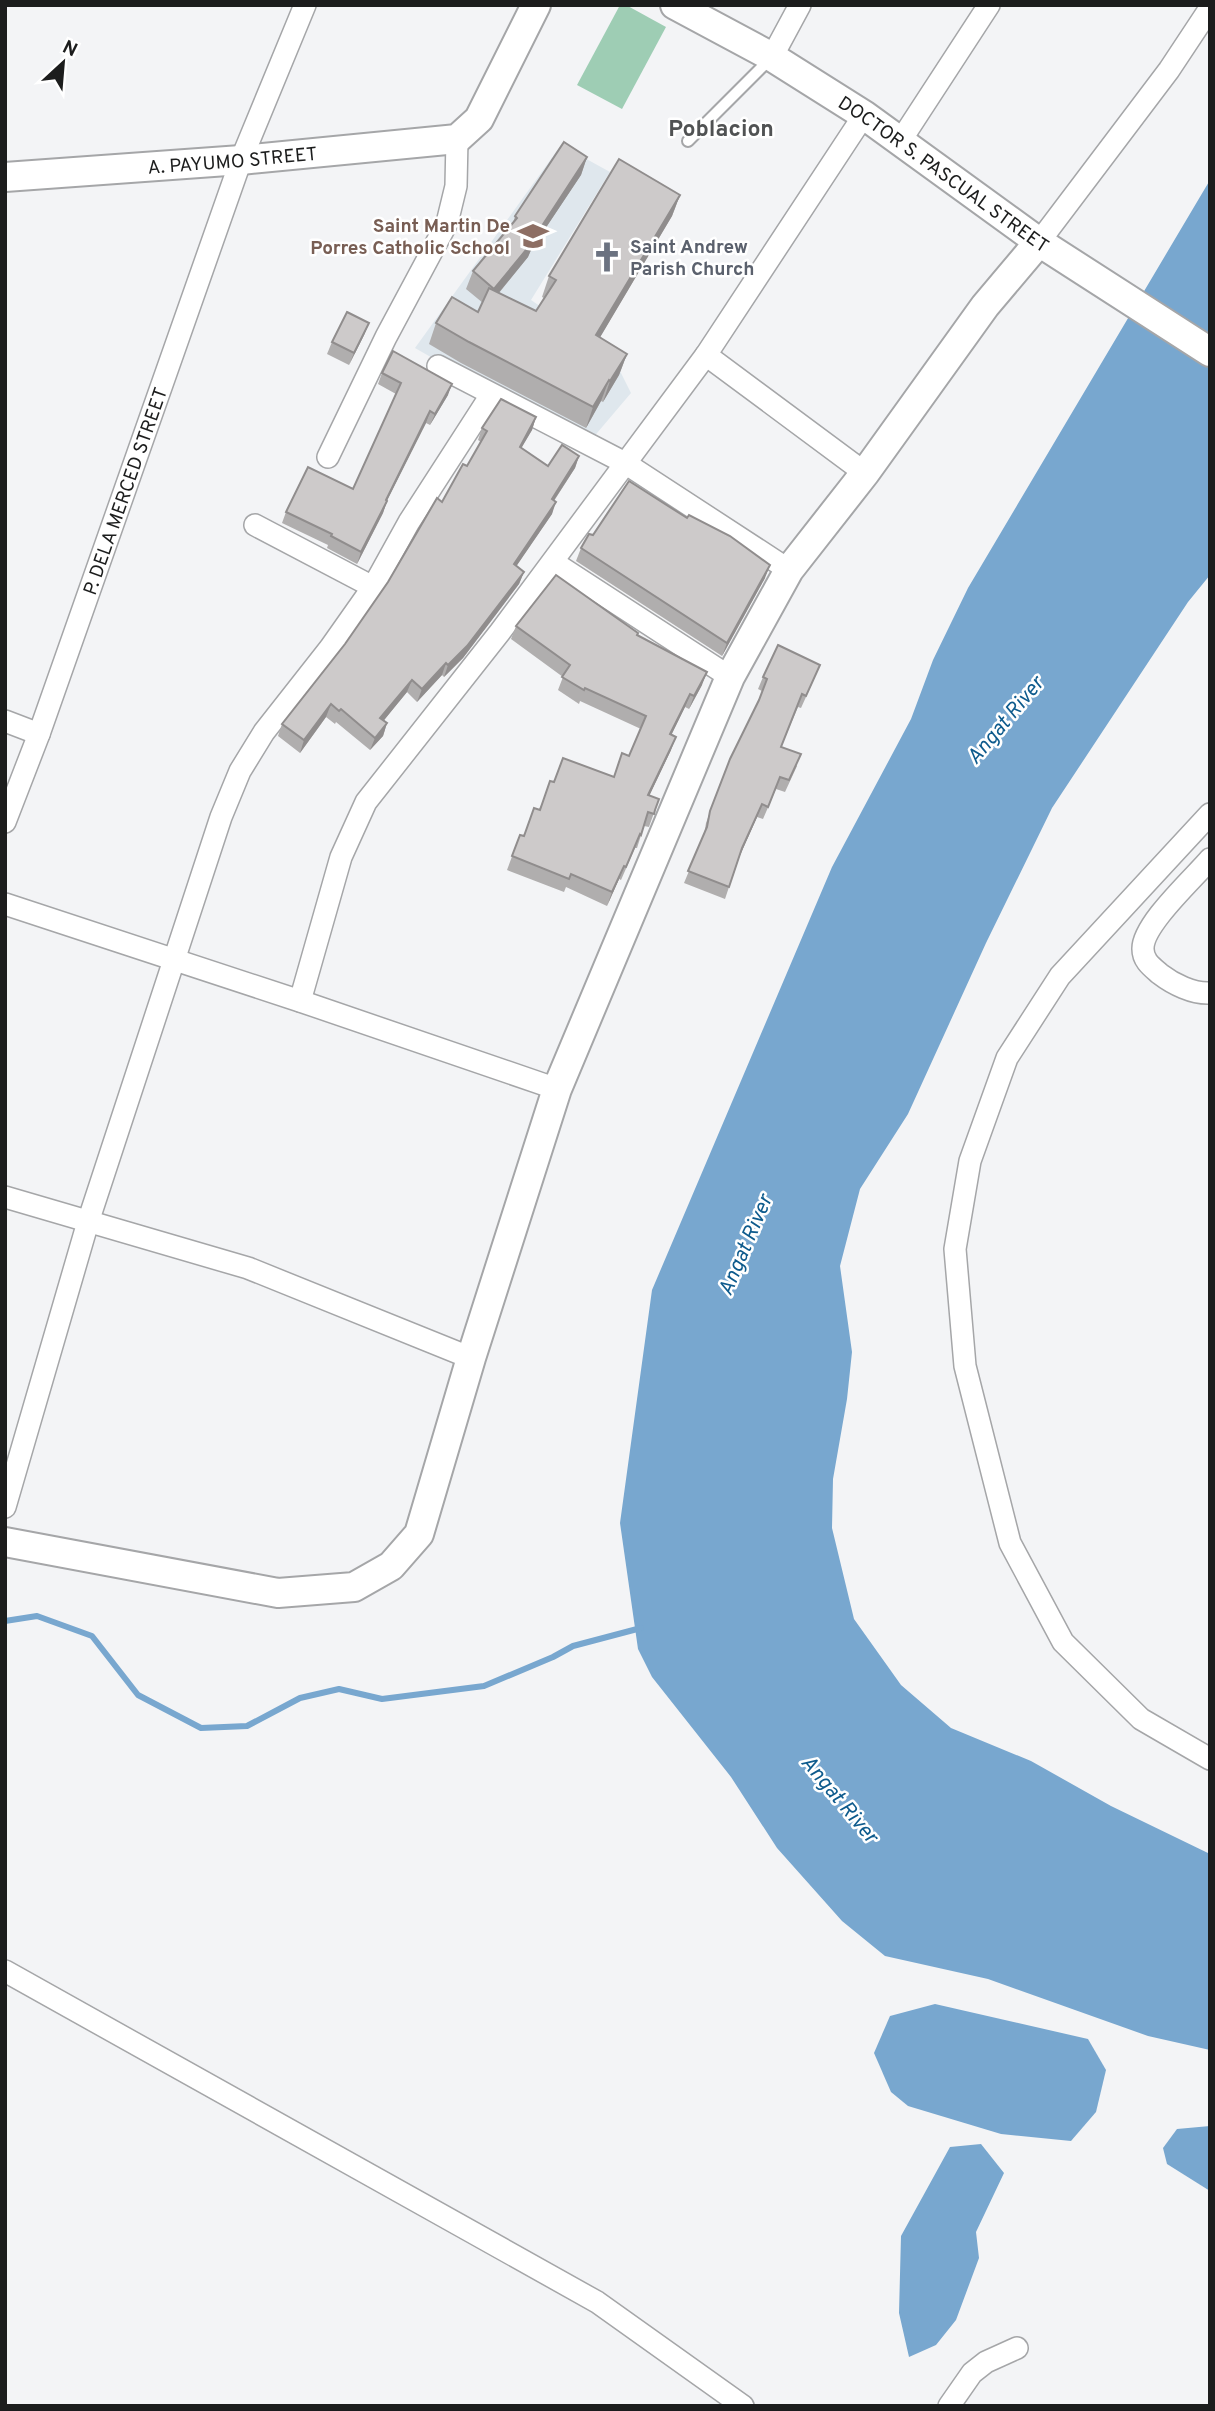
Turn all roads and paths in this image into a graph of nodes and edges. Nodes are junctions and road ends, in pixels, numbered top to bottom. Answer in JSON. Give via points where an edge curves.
{"nodes":[{"id":1,"x":305,"y":5,"type":"edge"},
{"id":2,"x":536,"y":5,"type":"edge"},
{"id":3,"x":675,"y":5,"type":"edge"},
{"id":4,"x":800,"y":5,"type":"edge"},
{"id":5,"x":989,"y":5,"type":"edge"},
{"id":6,"x":1210,"y":8,"type":"edge"},
{"id":7,"x":772,"y":57,"type":"junction"},
{"id":8,"x":864,"y":115,"type":"junction"},
{"id":9,"x":457,"y":139,"type":"junction"},
{"id":10,"x":901,"y":140,"type":"junction"},
{"id":11,"x":688,"y":141,"type":"dead end"},
{"id":12,"x":242,"y":160,"type":"junction"},
{"id":13,"x":5,"y":177,"type":"edge"},
{"id":14,"x":1040,"y":242,"type":"junction"},
{"id":15,"x":1210,"y":352,"type":"edge"},
{"id":16,"x":706,"y":355,"type":"junction"},
{"id":17,"x":438,"y":366,"type":"dead end"},
{"id":18,"x":491,"y":395,"type":"junction"},
{"id":19,"x":328,"y":457,"type":"dead end"},
{"id":20,"x":625,"y":463,"type":"junction"},
{"id":21,"x":865,"y":473,"type":"junction"},
{"id":22,"x":255,"y":525,"type":"dead end"},
{"id":23,"x":553,"y":562,"type":"junction"},
{"id":24,"x":789,"y":570,"type":"junction"},
{"id":25,"x":373,"y":587,"type":"junction"},
{"id":26,"x":730,"y":677,"type":"junction"},
{"id":27,"x":5,"y":721,"type":"edge"},
{"id":28,"x":39,"y":734,"type":"junction"},
{"id":29,"x":1210,"y":814,"type":"edge"},
{"id":30,"x":5,"y":822,"type":"edge"},
{"id":31,"x":1210,"y":859,"type":"edge"},
{"id":32,"x":5,"y":904,"type":"edge"},
{"id":33,"x":176,"y":959,"type":"junction"},
{"id":34,"x":1210,"y":993,"type":"edge"},
{"id":35,"x":300,"y":1001,"type":"junction"},
{"id":36,"x":557,"y":1089,"type":"junction"},
{"id":37,"x":5,"y":1197,"type":"edge"},
{"id":38,"x":88,"y":1222,"type":"junction"},
{"id":39,"x":471,"y":1358,"type":"junction"},
{"id":40,"x":5,"y":1507,"type":"edge"},
{"id":41,"x":5,"y":1542,"type":"edge"},
{"id":42,"x":1210,"y":1759,"type":"edge"},
{"id":43,"x":5,"y":1970,"type":"edge"},
{"id":44,"x":1017,"y":2348,"type":"dead end"},
{"id":45,"x":743,"y":2406,"type":"edge"},
{"id":46,"x":949,"y":2406,"type":"edge"}],
"edges":[{"from":1,"to":12,"type":"street","name":"P. DELA MERCED STREET"},
{"from":2,"to":9,"type":"street","via":[[479,119]]},
{"from":3,"to":7,"type":"street","name":"DOCTOR S. PASCUAL STREET"},
{"from":4,"to":7,"type":"street"},
{"from":5,"to":10,"type":"street"},
{"from":6,"to":14,"type":"street"},
{"from":7,"to":8,"type":"street","name":"DOCTOR S. PASCUAL STREET"},
{"from":7,"to":11,"type":"lane"},
{"from":8,"to":10,"type":"street","name":"DOCTOR S. PASCUAL STREET"},
{"from":8,"to":16,"type":"street"},
{"from":9,"to":12,"type":"street","name":"A. PAYUMO STREET"},
{"from":9,"to":19,"type":"street","via":[[456,186],[446,223]]},
{"from":10,"to":14,"type":"street","name":"DOCTOR S. PASCUAL STREET"},
{"from":12,"to":13,"type":"street","name":"A. PAYUMO STREET"},
{"from":12,"to":28,"type":"street","name":"P. DELA MERCED STREET"},
{"from":14,"to":15,"type":"street","name":"DOCTOR S. PASCUAL STREET"},
{"from":14,"to":21,"type":"street","via":[[985,306]]},
{"from":16,"to":20,"type":"street"},
{"from":16,"to":21,"type":"street"},
{"from":17,"to":18,"type":"street"},
{"from":18,"to":20,"type":"street"},
{"from":18,"to":25,"type":"street"},
{"from":20,"to":23,"type":"street"},
{"from":20,"to":24,"type":"street"},
{"from":21,"to":24,"type":"street"},
{"from":22,"to":25,"type":"street"},
{"from":23,"to":26,"type":"street"},
{"from":23,"to":35,"type":"street","via":[[366,802],[341,857]]},
{"from":24,"to":26,"type":"street"},
{"from":25,"to":33,"type":"street","via":[[240,771]]},
{"from":26,"to":36,"type":"street"},
{"from":27,"to":28,"type":"street"},
{"from":28,"to":30,"type":"street","name":"P. DELA MERCED STREET"},
{"from":29,"to":42,"type":"street","via":[[1060,976],[1007,1058],[970,1161],[955,1249],[965,1366],[1010,1543],[1063,1642],[1141,1719]]},
{"from":31,"to":34,"type":"street","via":[[1150,926],[1142,947],[1147,964],[1169,981],[1200,994]]},
{"from":32,"to":33,"type":"street"},
{"from":33,"to":35,"type":"street"},
{"from":33,"to":38,"type":"street"},
{"from":35,"to":36,"type":"street"},
{"from":36,"to":39,"type":"street"},
{"from":37,"to":38,"type":"street"},
{"from":38,"to":39,"type":"street","via":[[248,1268]]},
{"from":38,"to":40,"type":"street"},
{"from":39,"to":41,"type":"street","via":[[419,1534],[391,1566],[354,1587],[278,1593]]},
{"from":43,"to":45,"type":"street","via":[[597,2302]]},
{"from":44,"to":46,"type":"street","via":[[979,2367]]}]}
